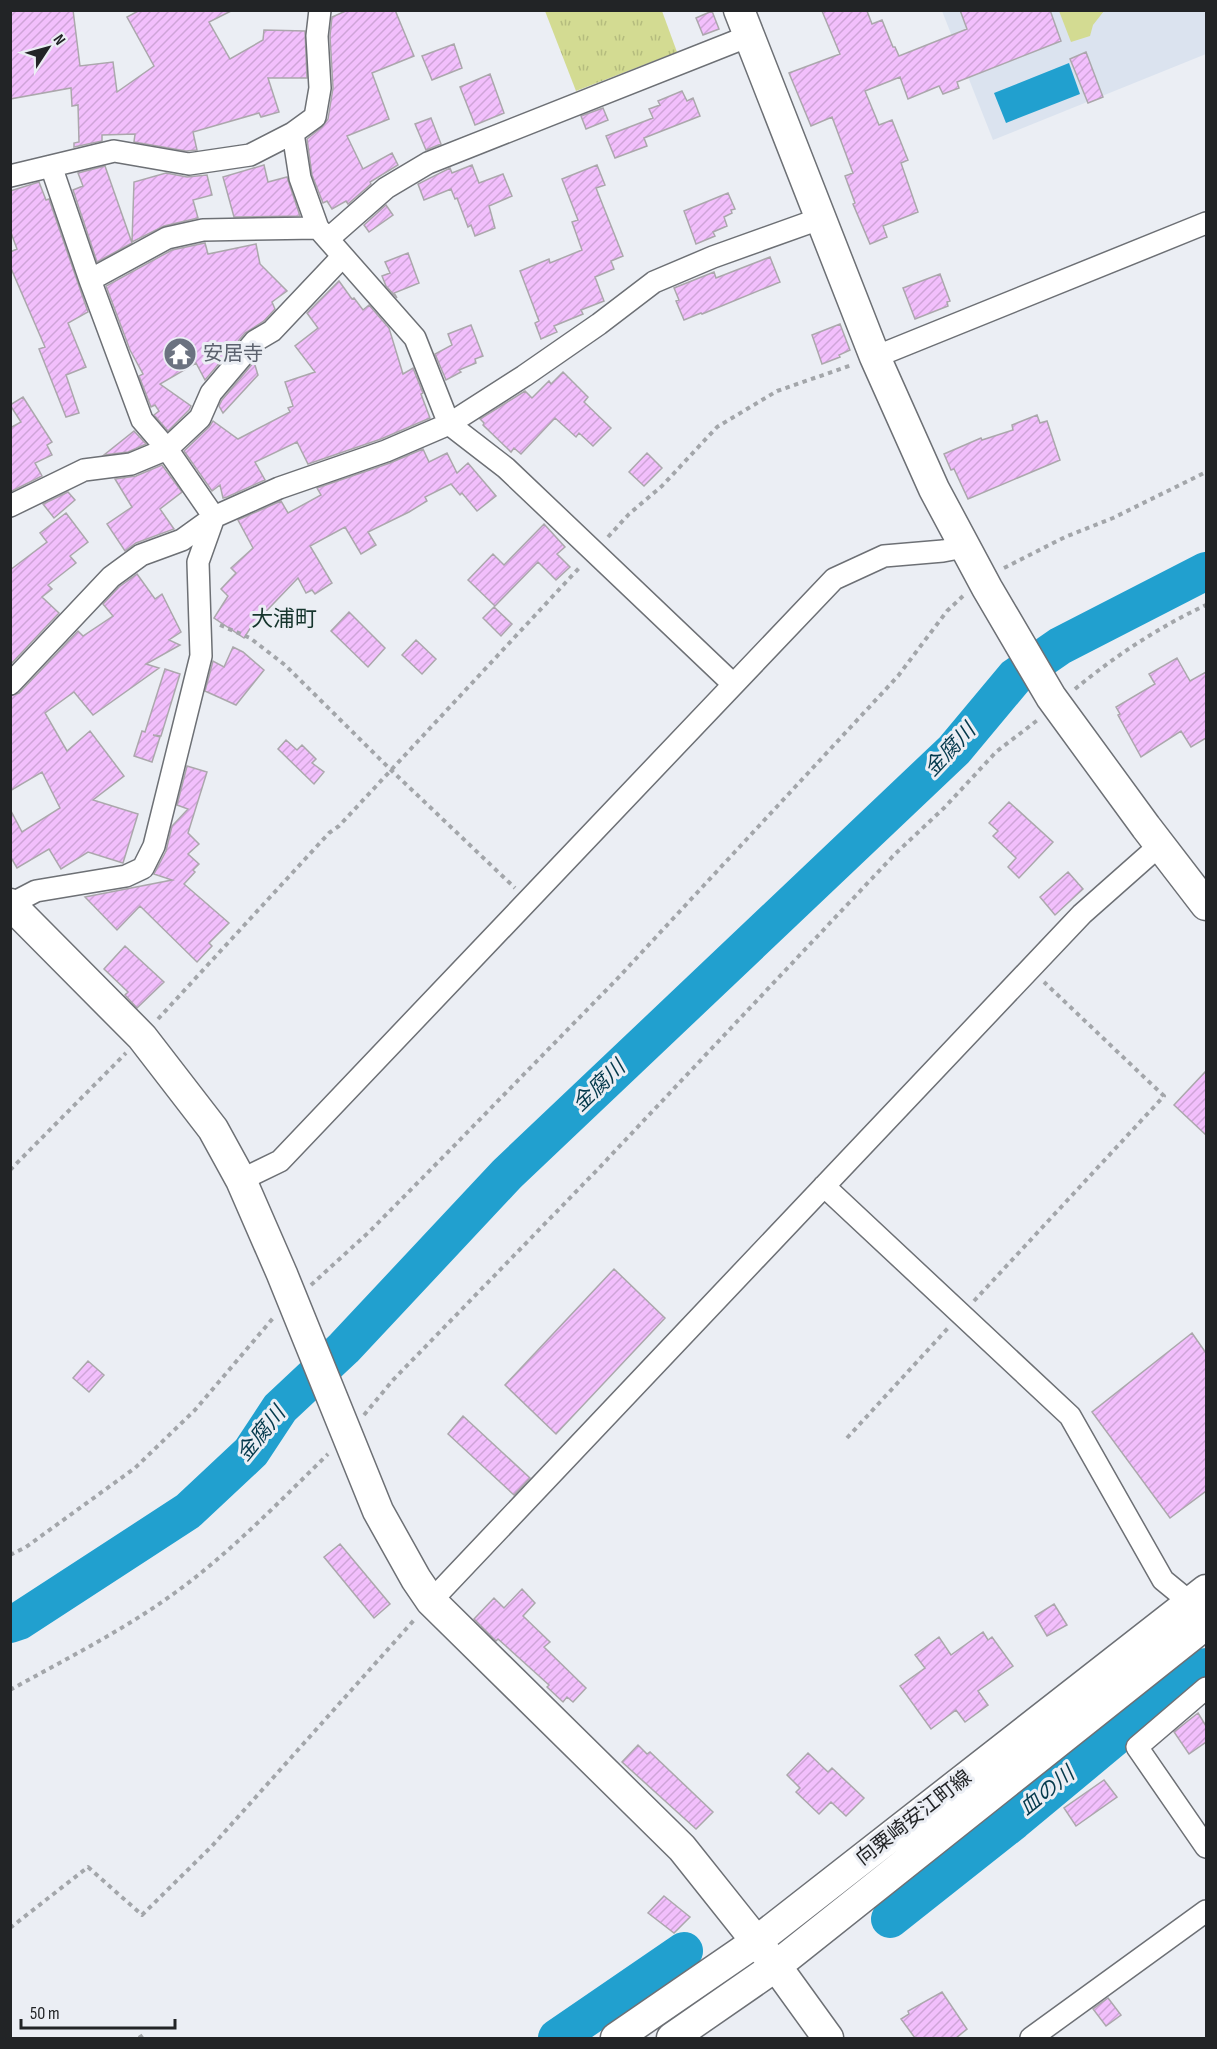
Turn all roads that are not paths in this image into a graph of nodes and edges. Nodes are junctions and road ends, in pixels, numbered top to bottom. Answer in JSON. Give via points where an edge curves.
{"nodes":[{"id":1,"x":320,"y":10,"type":"edge"},
{"id":2,"x":744,"y":23,"type":"edge"},
{"id":3,"x":293,"y":133,"type":"junction"},
{"id":4,"x":51,"y":166,"type":"junction"},
{"id":5,"x":10,"y":176,"type":"edge"},
{"id":6,"x":822,"y":218,"type":"junction"},
{"id":7,"x":1206,"y":223,"type":"edge"},
{"id":8,"x":323,"y":234,"type":"junction"},
{"id":9,"x":342,"y":257,"type":"junction"},
{"id":10,"x":90,"y":280,"type":"junction"},
{"id":11,"x":875,"y":357,"type":"junction"},
{"id":12,"x":448,"y":424,"type":"junction"},
{"id":13,"x":167,"y":449,"type":"junction"},
{"id":14,"x":10,"y":506,"type":"edge"},
{"id":15,"x":214,"y":517,"type":"junction"},
{"id":16,"x":964,"y":547,"type":"junction"},
{"id":17,"x":10,"y":684,"type":"edge"},
{"id":18,"x":733,"y":684,"type":"junction"},
{"id":19,"x":1160,"y":845,"type":"junction"},
{"id":20,"x":11,"y":904,"type":"edge"},
{"id":21,"x":1206,"y":905,"type":"edge"},
{"id":22,"x":241,"y":1180,"type":"junction"},
{"id":23,"x":824,"y":1186,"type":"junction"},
{"id":24,"x":431,"y":1601,"type":"junction"},
{"id":25,"x":1203,"y":1614,"type":"edge"},
{"id":26,"x":1206,"y":1688,"type":"edge"},
{"id":27,"x":1206,"y":1847,"type":"edge"},
{"id":28,"x":1206,"y":1911,"type":"edge"},
{"id":29,"x":757,"y":1941,"type":"junction"},
{"id":30,"x":777,"y":1966,"type":"junction"},
{"id":31,"x":616,"y":2038,"type":"edge"},
{"id":32,"x":672,"y":2038,"type":"edge"},
{"id":33,"x":828,"y":2038,"type":"edge"},
{"id":34,"x":1031,"y":2038,"type":"edge"}],
"edges":[{"from":1,"to":3,"type":"street","via":[[320,88],[315,117]]},
{"from":2,"to":6,"type":"street"},
{"from":2,"to":8,"type":"street","via":[[429,163],[386,188]]},
{"from":3,"to":4,"type":"street","via":[[250,155],[189,164],[114,150]]},
{"from":3,"to":8,"type":"street","via":[[300,178]]},
{"from":4,"to":5,"type":"street"},
{"from":4,"to":10,"type":"street"},
{"from":6,"to":11,"type":"street"},
{"from":6,"to":12,"type":"street","via":[[654,282],[524,376]]},
{"from":7,"to":11,"type":"street"},
{"from":8,"to":9,"type":"street"},
{"from":8,"to":10,"type":"street","via":[[203,230],[167,238]]},
{"from":9,"to":12,"type":"street","via":[[415,338]]},
{"from":9,"to":13,"type":"street","via":[[272,330],[255,341],[211,393],[201,418]]},
{"from":10,"to":13,"type":"street","via":[[142,420]]},
{"from":11,"to":16,"type":"street"},
{"from":12,"to":15,"type":"street"},
{"from":12,"to":18,"type":"street","via":[[506,468]]},
{"from":13,"to":14,"type":"street","via":[[131,464],[84,470]]},
{"from":13,"to":15,"type":"street"},
{"from":15,"to":17,"type":"street","via":[[182,540],[141,555],[111,577]]},
{"from":15,"to":20,"type":"street","via":[[198,562],[201,656],[154,846],[143,868],[126,876],[36,891]]},
{"from":16,"to":18,"type":"street","via":[[884,556],[834,579]]},
{"from":16,"to":19,"type":"street","via":[[1054,701]]},
{"from":18,"to":22,"type":"street","via":[[280,1161]]},
{"from":19,"to":21,"type":"street"},
{"from":19,"to":23,"type":"street","via":[[1082,914]]},
{"from":20,"to":22,"type":"street","via":[[142,1037],[213,1129]]},
{"from":22,"to":24,"type":"street","via":[[378,1511]]},
{"from":23,"to":24,"type":"street"},
{"from":23,"to":25,"type":"street","via":[[1070,1416],[1164,1580]]},
{"from":24,"to":29,"type":"street","via":[[682,1848]]},
{"from":25,"to":29,"type":"street","name":"向粟崎安江町線"},
{"from":25,"to":30,"type":"street","name":"向粟崎安江町線"},
{"from":26,"to":27,"type":"street","via":[[1137,1747]]},
{"from":28,"to":34,"type":"street"},
{"from":29,"to":30,"type":"street"},
{"from":29,"to":31,"type":"street","name":"向粟崎安江町線"},
{"from":30,"to":32,"type":"street","name":"向粟崎安江町線"},
{"from":30,"to":33,"type":"street"}]}
